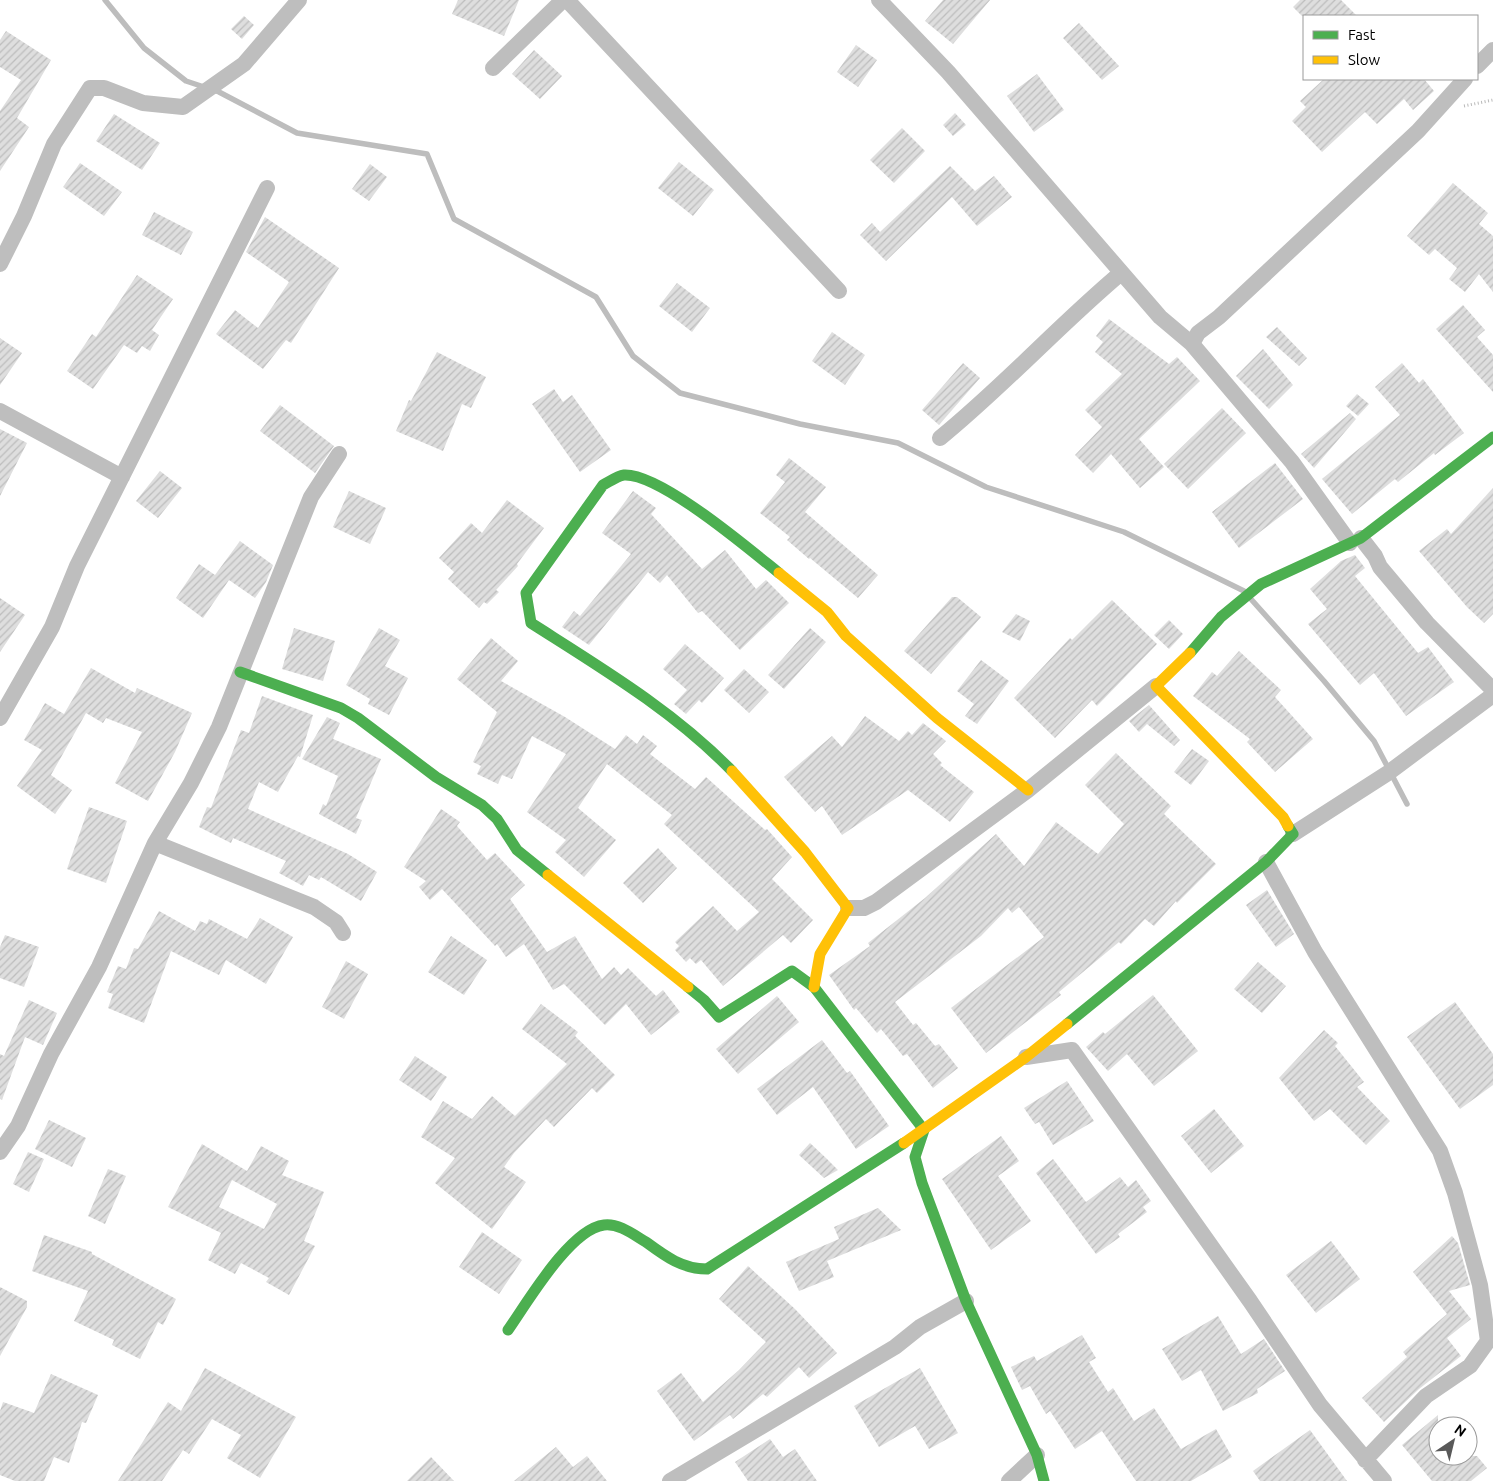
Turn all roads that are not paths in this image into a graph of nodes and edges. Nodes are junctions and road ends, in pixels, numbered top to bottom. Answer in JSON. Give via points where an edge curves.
{"nodes":[{"id":1,"x":299,"y":0,"type":"edge"},
{"id":2,"x":563,"y":0,"type":"edge"},
{"id":3,"x":567,"y":0,"type":"edge"},
{"id":4,"x":879,"y":0,"type":"edge"},
{"id":5,"x":1493,"y":50,"type":"edge"},
{"id":6,"x":1478,"y":65,"type":"edge"},
{"id":7,"x":493,"y":68,"type":"dead end"},
{"id":8,"x":1464,"y":80,"type":"edge"},
{"id":9,"x":267,"y":188,"type":"dead end"},
{"id":10,"x":0,"y":264,"type":"edge"},
{"id":11,"x":1121,"y":273,"type":"junction"},
{"id":12,"x":840,"y":291,"type":"dead end"},
{"id":13,"x":1192,"y":344,"type":"junction"},
{"id":14,"x":0,"y":411,"type":"edge"},
{"id":15,"x":1493,"y":437,"type":"edge"},
{"id":16,"x":940,"y":438,"type":"dead end"},
{"id":17,"x":339,"y":454,"type":"dead end"},
{"id":18,"x":122,"y":477,"type":"junction"},
{"id":19,"x":1356,"y":540,"type":"junction"},
{"id":20,"x":240,"y":672,"type":"junction"},
{"id":21,"x":1156,"y":686,"type":"junction"},
{"id":22,"x":1493,"y":690,"type":"edge"},
{"id":23,"x":1493,"y":695,"type":"edge"},
{"id":24,"x":0,"y":718,"type":"edge"},
{"id":25,"x":1028,"y":790,"type":"junction"},
{"id":26,"x":1293,"y":834,"type":"junction"},
{"id":27,"x":155,"y":843,"type":"junction"},
{"id":28,"x":1266,"y":862,"type":"junction"},
{"id":29,"x":848,"y":908,"type":"junction"},
{"id":30,"x":343,"y":933,"type":"dead end"},
{"id":31,"x":818,"y":955,"type":"junction"},
{"id":32,"x":792,"y":971,"type":"junction"},
{"id":33,"x":814,"y":987,"type":"junction"},
{"id":34,"x":1026,"y":1057,"type":"junction"},
{"id":35,"x":924,"y":1130,"type":"junction"},
{"id":36,"x":0,"y":1152,"type":"edge"},
{"id":37,"x":966,"y":1301,"type":"junction"},
{"id":38,"x":508,"y":1330,"type":"dead end"},
{"id":39,"x":1037,"y":1455,"type":"junction"},
{"id":40,"x":1365,"y":1460,"type":"junction"},
{"id":41,"x":670,"y":1481,"type":"edge"},
{"id":42,"x":1009,"y":1481,"type":"edge"},
{"id":43,"x":1044,"y":1481,"type":"edge"},
{"id":44,"x":1384,"y":1481,"type":"edge"}],
"edges":[{"from":1,"to":10,"type":"street","via":[[244,64],[183,107],[143,103],[104,88],[90,88],[54,144]]},
{"from":2,"to":7,"type":"street"},
{"from":3,"to":12,"type":"street"},
{"from":4,"to":11,"type":"street","via":[[948,72]]},
{"from":5,"to":6,"type":"street"},
{"from":8,"to":13,"type":"street","via":[[1418,131],[1198,333]]},
{"from":9,"to":18,"type":"street"},
{"from":11,"to":13,"type":"street","via":[[1160,317]]},
{"from":11,"to":16,"type":"street","via":[[1074,313],[969,415]]},
{"from":13,"to":19,"type":"street"},
{"from":14,"to":18,"type":"street"},
{"from":15,"to":19,"type":"street"},
{"from":17,"to":20,"type":"street","via":[[311,497]]},
{"from":18,"to":24,"type":"street","via":[[77,566],[52,627]]},
{"from":19,"to":21,"type":"street","via":[[1261,584],[1230,610]]},
{"from":19,"to":22,"type":"street","via":[[1375,556],[1380,567],[1427,623]]},
{"from":20,"to":27,"type":"street","via":[[191,783]]},
{"from":20,"to":32,"type":"street","via":[[341,708],[436,777],[470,795],[497,820],[517,850],[704,1000],[720,1017]]},
{"from":21,"to":25,"type":"street"},
{"from":21,"to":26,"type":"street","via":[[1283,817]]},
{"from":23,"to":26,"type":"street","via":[[1392,770]]},
{"from":25,"to":29,"type":"street","via":[[876,902],[864,908]]},
{"from":25,"to":29,"type":"street","via":[[937,718],[846,636],[827,612],[724,529],[658,485],[640,477],[622,475],[603,485],[526,594],[530,623],[604,669],[722,761],[804,849]]},
{"from":26,"to":28,"type":"street"},
{"from":27,"to":30,"type":"street","via":[[314,907],[336,922]]},
{"from":27,"to":36,"type":"street","via":[[99,967],[51,1054],[18,1126]]},
{"from":28,"to":34,"type":"street"},
{"from":28,"to":40,"type":"street","via":[[1315,952],[1440,1150],[1480,1285],[1488,1341],[1470,1366],[1426,1396]]},
{"from":29,"to":31,"type":"street"},
{"from":31,"to":32,"type":"street"},
{"from":31,"to":33,"type":"street"},
{"from":32,"to":33,"type":"street"},
{"from":33,"to":35,"type":"street"},
{"from":34,"to":35,"type":"street"},
{"from":34,"to":40,"type":"street","via":[[1072,1050],[1320,1405]]},
{"from":35,"to":37,"type":"street","via":[[915,1158]]},
{"from":35,"to":38,"type":"street","via":[[707,1269],[691,1270],[626,1230],[605,1224],[588,1229],[560,1256]]},
{"from":37,"to":39,"type":"street"},
{"from":37,"to":41,"type":"street"},
{"from":39,"to":42,"type":"street"},
{"from":39,"to":43,"type":"street"},
{"from":40,"to":44,"type":"street"}]}
